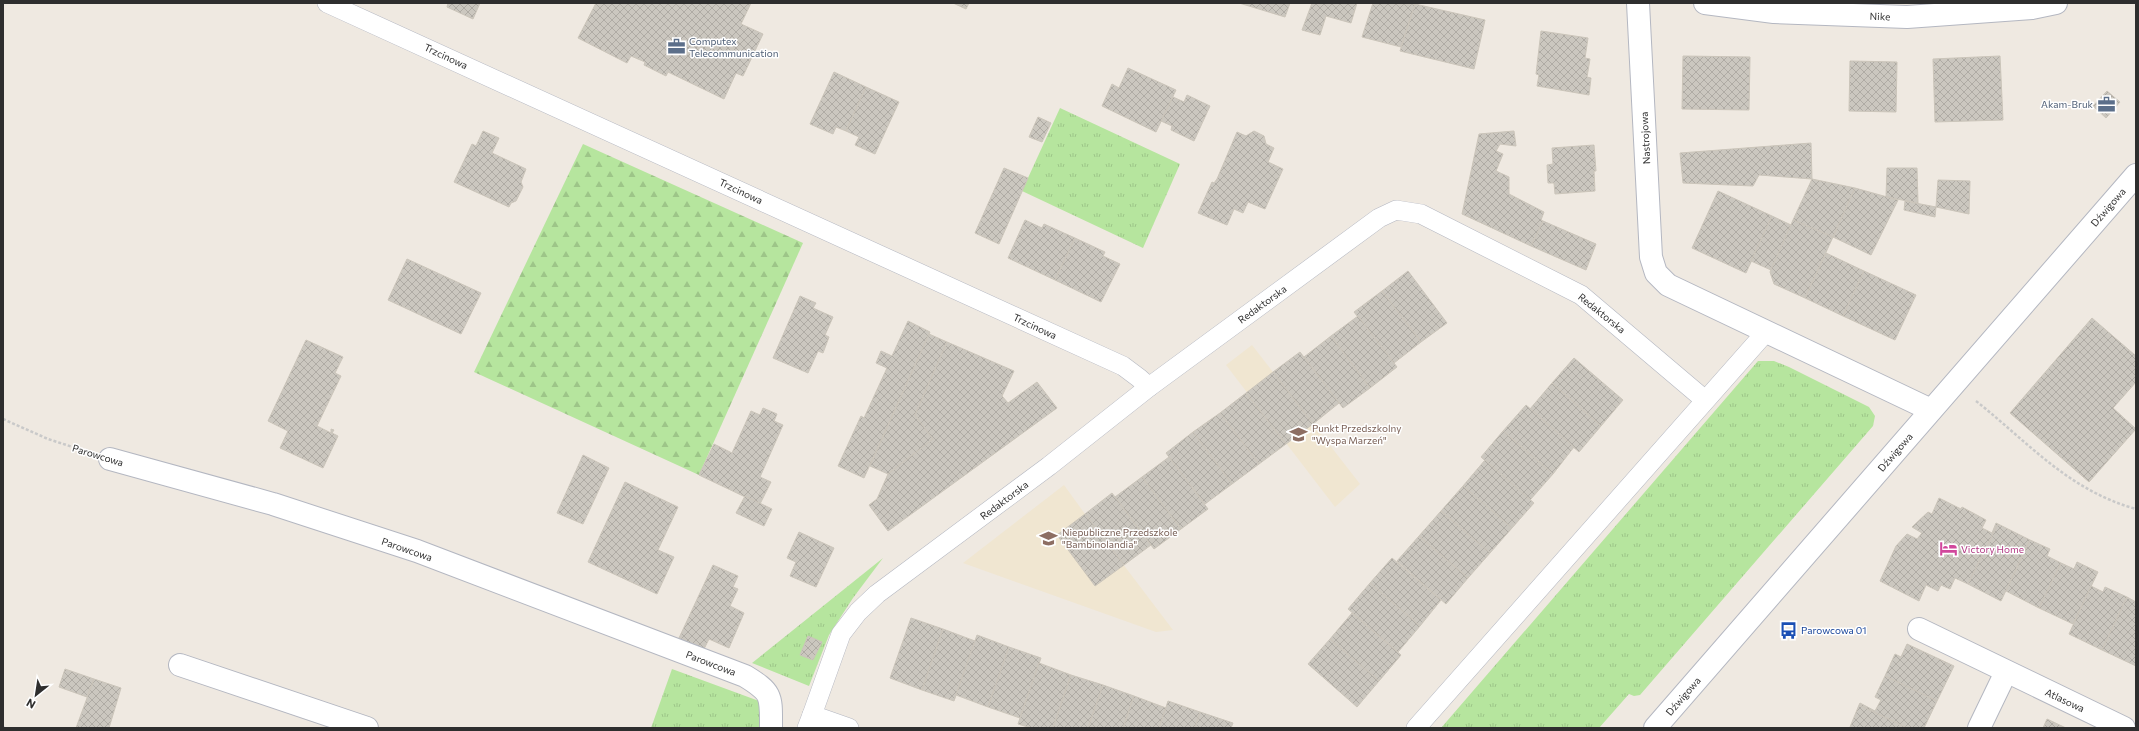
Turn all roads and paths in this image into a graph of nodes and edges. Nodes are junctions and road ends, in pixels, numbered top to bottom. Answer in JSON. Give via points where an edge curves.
{"nodes":[{"id":1,"x":328,"y":3,"type":"edge"},
{"id":2,"x":1638,"y":3,"type":"edge"},
{"id":3,"x":1705,"y":3,"type":"edge"},
{"id":4,"x":2056,"y":3,"type":"edge"},
{"id":5,"x":2136,"y":175,"type":"edge"},
{"id":6,"x":1766,"y":332,"type":"junction"},
{"id":7,"x":1149,"y":387,"type":"junction"},
{"id":8,"x":1974,"y":399,"type":"dead end"},
{"id":9,"x":1705,"y":400,"type":"junction"},
{"id":10,"x":1931,"y":410,"type":"junction"},
{"id":11,"x":3,"y":419,"type":"edge"},
{"id":12,"x":110,"y":459,"type":"joint"},
{"id":13,"x":2136,"y":509,"type":"edge"},
{"id":14,"x":1919,"y":629,"type":"dead end"},
{"id":15,"x":180,"y":665,"type":"dead end"},
{"id":16,"x":2006,"y":672,"type":"junction"},
{"id":17,"x":809,"y":721,"type":"edge"},
{"id":18,"x":367,"y":728,"type":"edge"},
{"id":19,"x":771,"y":728,"type":"edge"},
{"id":20,"x":849,"y":728,"type":"edge"},
{"id":21,"x":1416,"y":728,"type":"edge"},
{"id":22,"x":1655,"y":728,"type":"edge"},
{"id":23,"x":1979,"y":728,"type":"edge"},
{"id":24,"x":2124,"y":728,"type":"edge"}],
"edges":[{"from":1,"to":7,"type":"lane","name":"Trzcinowa","via":[[1123,366]]},
{"from":2,"to":6,"type":"street","name":"Nastrojowa","via":[[1651,257],[1656,273],[1668,285]]},
{"from":3,"to":4,"type":"street","name":"Nike","via":[[1774,12],[1907,17],[2032,8]]},
{"from":5,"to":10,"type":"street","name":"Dźwigowa"},
{"from":6,"to":9,"type":"lane"},
{"from":6,"to":10,"type":"street"},
{"from":7,"to":9,"type":"lane","name":"Redaktorska","via":[[1379,218],[1396,210],[1421,214],[1581,295]]},
{"from":7,"to":17,"type":"lane","name":"Redaktorska","via":[[1049,466],[877,594],[858,612],[841,634]]},
{"from":8,"to":13,"type":"path","via":[[2058,471],[2081,487],[2112,502]]},
{"from":9,"to":21,"type":"lane"},
{"from":10,"to":22,"type":"street","name":"Dźwigowa"},
{"from":11,"to":12,"type":"path","name":"Parowcowa","via":[[48,439]]},
{"from":12,"to":19,"type":"street","name":"Parowcowa","via":[[273,504],[409,549],[745,676],[767,692],[771,701]]},
{"from":14,"to":16,"type":"street","name":"Atlasowa"},
{"from":15,"to":18,"type":"street"},
{"from":16,"to":23,"type":"street"},
{"from":16,"to":24,"type":"street","name":"Atlasowa"},
{"from":17,"to":20,"type":"lane"}]}
